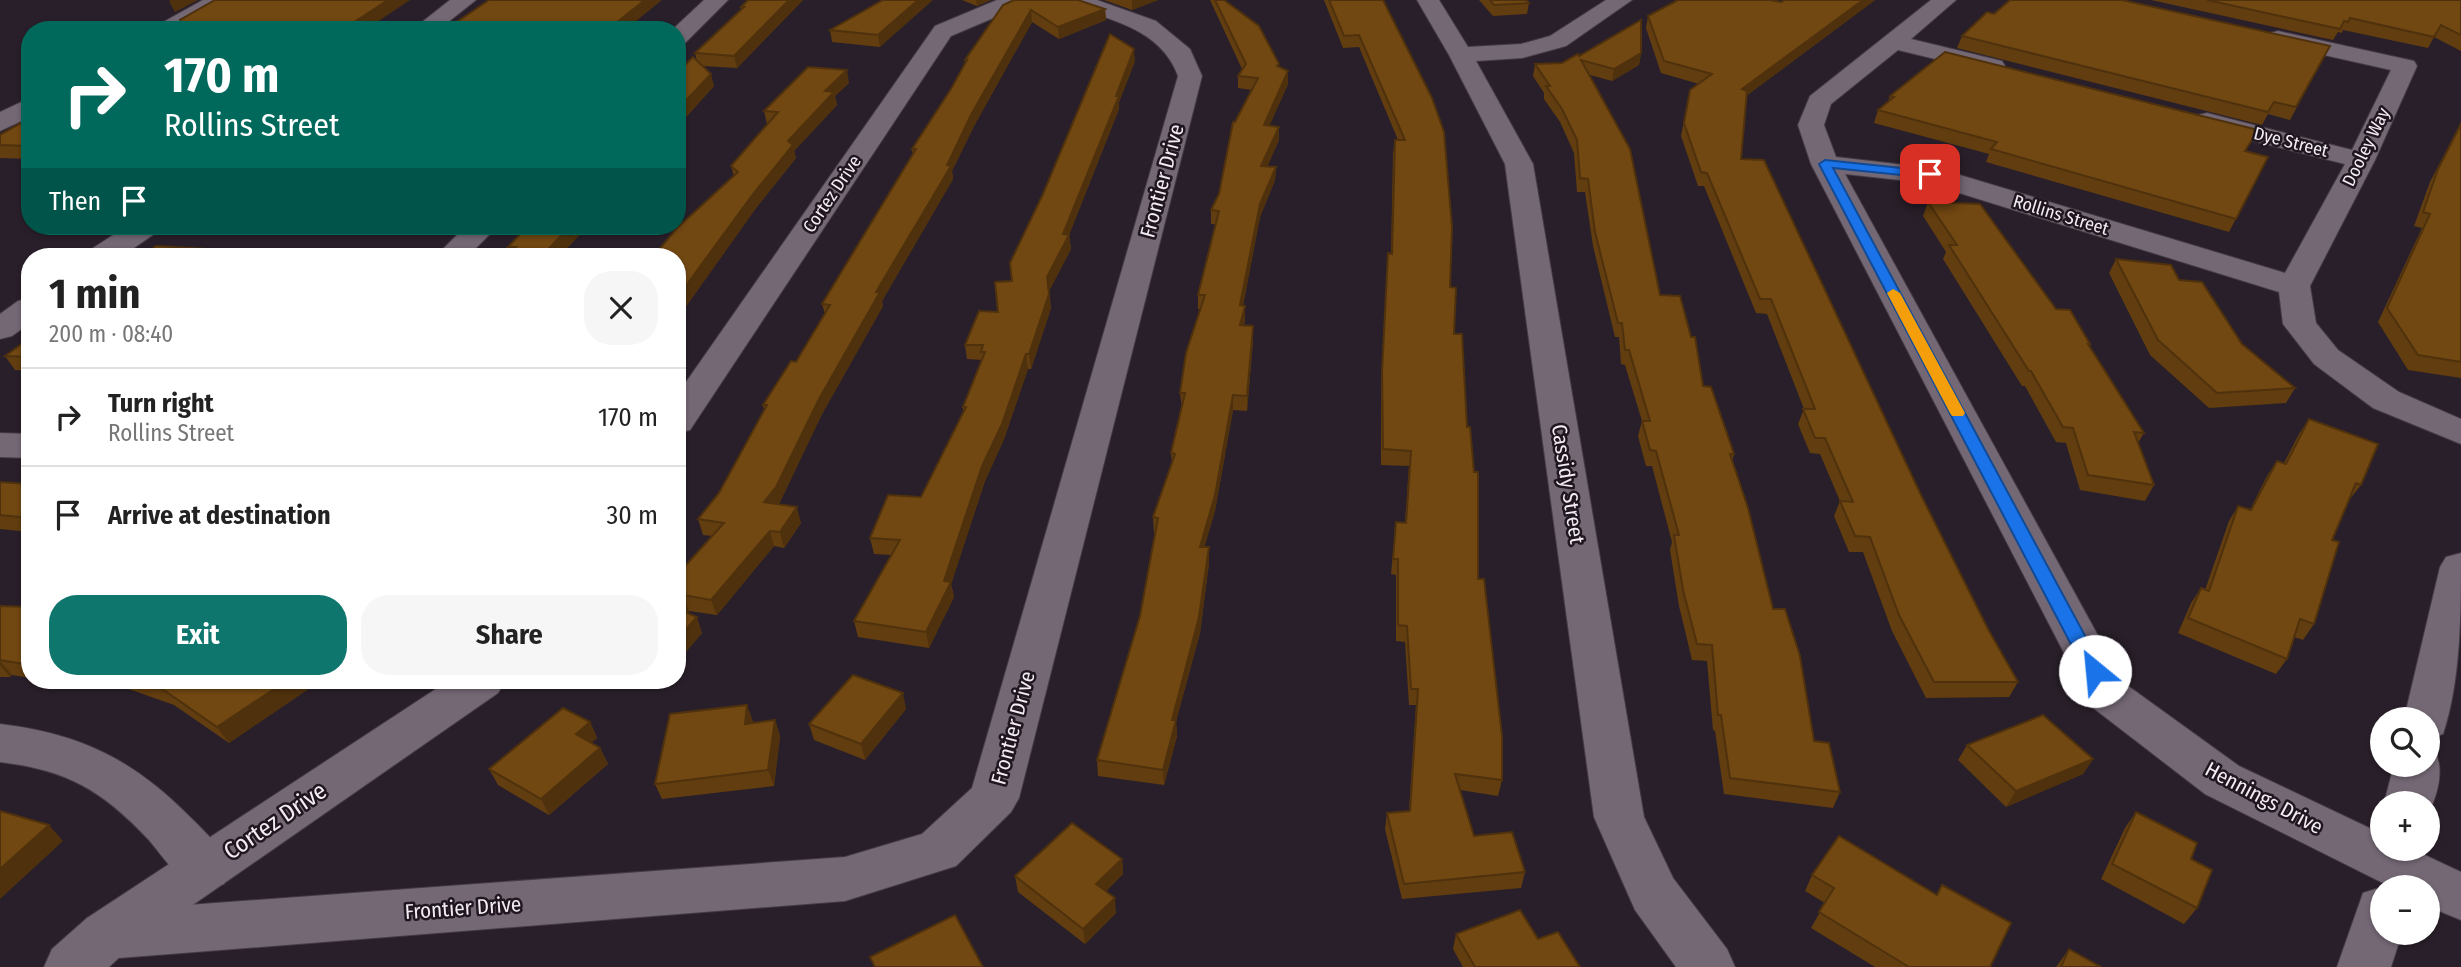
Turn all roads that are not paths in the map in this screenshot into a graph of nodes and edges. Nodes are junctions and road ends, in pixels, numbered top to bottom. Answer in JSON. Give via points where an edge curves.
{"nodes":[{"id":1,"x":219,"y":0,"type":"edge"},
{"id":2,"x":465,"y":0,"type":"edge"},
{"id":3,"x":717,"y":0,"type":"edge"},
{"id":4,"x":1016,"y":0,"type":"edge"},
{"id":5,"x":1076,"y":0,"type":"edge"},
{"id":6,"x":1428,"y":0,"type":"edge"},
{"id":7,"x":1621,"y":0,"type":"edge"},
{"id":8,"x":1945,"y":0,"type":"edge"},
{"id":9,"x":182,"y":21,"type":"edge"},
{"id":10,"x":436,"y":21,"type":"edge"},
{"id":11,"x":686,"y":29,"type":"edge"},
{"id":12,"x":2257,"y":33,"type":"edge"},
{"id":13,"x":1896,"y":42,"type":"junction"},
{"id":14,"x":1461,"y":55,"type":"junction"},
{"id":15,"x":2015,"y":72,"type":"edge"},
{"id":16,"x":21,"y":111,"type":"edge"},
{"id":17,"x":2188,"y":116,"type":"edge"},
{"id":18,"x":0,"y":122,"type":"edge"},
{"id":19,"x":2361,"y":160,"type":"junction"},
{"id":20,"x":1825,"y":164,"type":"junction"},
{"id":21,"x":133,"y":235,"type":"edge"},
{"id":22,"x":473,"y":235,"type":"edge"},
{"id":23,"x":114,"y":248,"type":"edge"},
{"id":24,"x":460,"y":248,"type":"edge"},
{"id":25,"x":2294,"y":286,"type":"junction"},
{"id":26,"x":21,"y":314,"type":"edge"},
{"id":27,"x":0,"y":329,"type":"edge"},
{"id":28,"x":686,"y":409,"type":"edge"},
{"id":29,"x":2461,"y":433,"type":"edge"},
{"id":30,"x":0,"y":445,"type":"edge"},
{"id":31,"x":21,"y":446,"type":"edge"},
{"id":32,"x":2461,"y":567,"type":"edge"},
{"id":33,"x":470,"y":689,"type":"edge"},
{"id":34,"x":2430,"y":707,"type":"edge"},
{"id":35,"x":0,"y":743,"type":"edge"},
{"id":36,"x":206,"y":868,"type":"junction"},
{"id":37,"x":2386,"y":875,"type":"edge"},
{"id":38,"x":2440,"y":891,"type":"edge"},
{"id":39,"x":2461,"y":897,"type":"edge"},
{"id":40,"x":106,"y":935,"type":"junction"},
{"id":41,"x":2371,"y":945,"type":"edge"},
{"id":42,"x":71,"y":967,"type":"edge"},
{"id":43,"x":1708,"y":967,"type":"edge"},
{"id":44,"x":2364,"y":967,"type":"edge"}],
"edges":[{"from":1,"to":9,"type":"street"},
{"from":2,"to":10,"type":"street"},
{"from":3,"to":11,"type":"street"},
{"from":4,"to":28,"type":"street","name":"Cortez Drive","via":[[943,31]]},
{"from":5,"to":40,"type":"street","name":"Frontier Drive","via":[[1148,26],[1182,54],[1190,76],[994,798],[938,851],[845,879]]},
{"from":6,"to":14,"type":"street","name":"Cassidy Street"},
{"from":7,"to":14,"type":"street","via":[[1558,41],[1522,51]]},
{"from":8,"to":13,"type":"street","name":"Hennings Drive"},
{"from":12,"to":19,"type":"street","name":"Dooley Way","via":[[2405,66]]},
{"from":13,"to":15,"type":"street"},
{"from":13,"to":20,"type":"street","name":"Hennings Drive","via":[[1819,101],[1811,125]]},
{"from":14,"to":43,"type":"street","name":"Cassidy Street","via":[[1519,164],[1619,817],[1654,894]]},
{"from":16,"to":18,"type":"street"},
{"from":17,"to":19,"type":"street","name":"Dye Street"},
{"from":19,"to":25,"type":"street","name":"Dooley Way"},
{"from":20,"to":25,"type":"street","name":"Rollins Street","via":[[1930,174]]},
{"from":20,"to":37,"type":"street","name":"Hennings Drive","via":[[2108,695],[2222,780]]},
{"from":21,"to":23,"type":"street"},
{"from":22,"to":24,"type":"street"},
{"from":25,"to":29,"type":"street","via":[[2300,324],[2326,358],[2386,400]]},
{"from":26,"to":27,"type":"street"},
{"from":30,"to":31,"type":"street"},
{"from":32,"to":34,"type":"street"},
{"from":33,"to":36,"type":"street","name":"Cortez Drive"},
{"from":35,"to":36,"type":"street","via":[[35,746],[86,762],[110,776],[162,820]]},
{"from":36,"to":40,"type":"street","name":"Cortez Drive"},
{"from":38,"to":39,"type":"street","name":"Hennings Drive"},
{"from":40,"to":42,"type":"street","name":"Cortez Drive"},
{"from":41,"to":44,"type":"street"}]}
